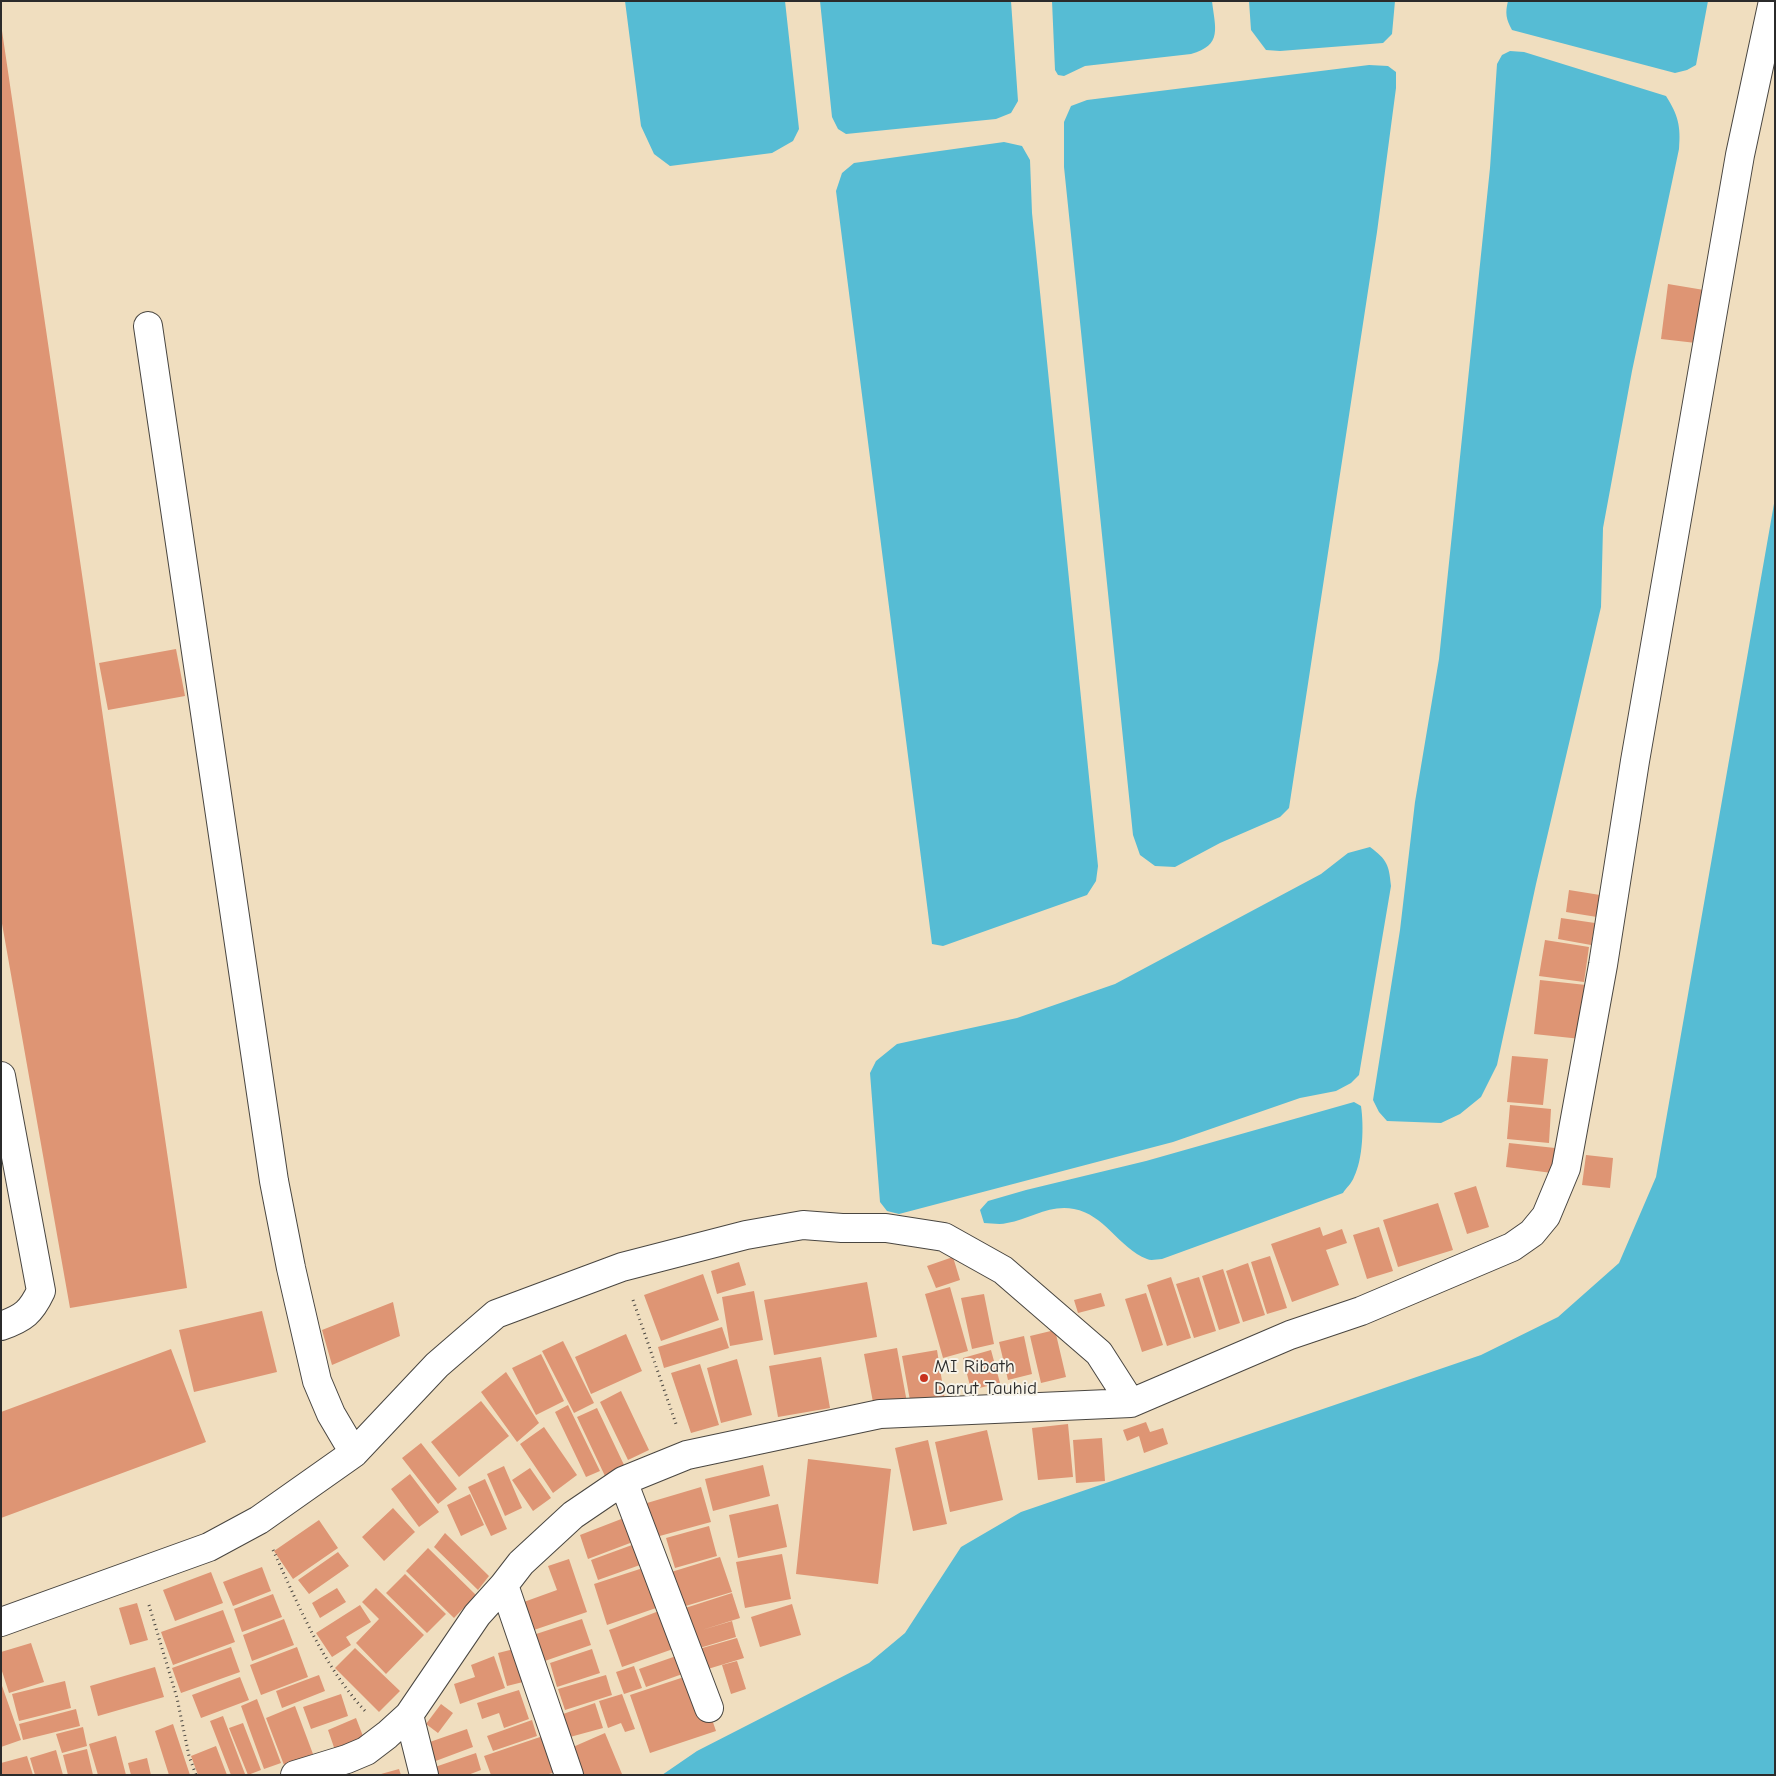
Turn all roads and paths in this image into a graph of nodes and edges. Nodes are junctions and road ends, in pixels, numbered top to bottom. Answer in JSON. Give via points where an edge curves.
{"nodes":[{"id":1,"x":1773,"y":1,"type":"edge"},
{"id":2,"x":148,"y":326,"type":"dead end"},
{"id":3,"x":1,"y":1076,"type":"edge"},
{"id":4,"x":622,"y":1267,"type":"junction"},
{"id":5,"x":1,"y":1326,"type":"edge"},
{"id":6,"x":1131,"y":1403,"type":"junction"},
{"id":7,"x":354,"y":1453,"type":"junction"},
{"id":8,"x":686,"y":1455,"type":"junction"},
{"id":9,"x":623,"y":1481,"type":"junction"},
{"id":10,"x":259,"y":1520,"type":"junction"},
{"id":11,"x":139,"y":1574,"type":"junction"},
{"id":12,"x":504,"y":1585,"type":"junction"},
{"id":13,"x":1,"y":1622,"type":"edge"},
{"id":14,"x":709,"y":1708,"type":"dead end"},
{"id":15,"x":409,"y":1715,"type":"junction"},
{"id":16,"x":387,"y":1735,"type":"junction"},
{"id":17,"x":196,"y":1775,"type":"edge"},
{"id":18,"x":295,"y":1775,"type":"edge"},
{"id":19,"x":424,"y":1775,"type":"edge"},
{"id":20,"x":569,"y":1775,"type":"edge"}],
"edges":[{"from":1,"to":6,"type":"street","via":[[1736,174],[1566,1168],[1546,1216],[1532,1233],[1512,1247],[1361,1311],[1290,1335]]},
{"from":2,"to":7,"type":"street","via":[[274,1181],[317,1380],[331,1414]]},
{"from":3,"to":5,"type":"street","via":[[41,1291],[32,1308],[16,1321]]},
{"from":4,"to":6,"type":"street","via":[[746,1234],[802,1224],[886,1228],[944,1237],[1004,1270],[1099,1353]]},
{"from":4,"to":7,"type":"street","via":[[496,1314],[437,1365]]},
{"from":4,"to":8,"type":"path"},
{"from":6,"to":8,"type":"street","via":[[880,1414]]},
{"from":7,"to":10,"type":"street"},
{"from":8,"to":9,"type":"street"},
{"from":9,"to":12,"type":"street","via":[[573,1514],[520,1563]]},
{"from":9,"to":14,"type":"street"},
{"from":10,"to":11,"type":"street","via":[[209,1547]]},
{"from":10,"to":16,"type":"path","via":[[312,1635],[334,1673]]},
{"from":11,"to":13,"type":"street"},
{"from":11,"to":17,"type":"path","via":[[168,1665]]},
{"from":12,"to":15,"type":"street","via":[[477,1615]]},
{"from":12,"to":20,"type":"street"},
{"from":15,"to":16,"type":"street"},
{"from":15,"to":19,"type":"street"},
{"from":16,"to":18,"type":"street","via":[[354,1756]]}]}
